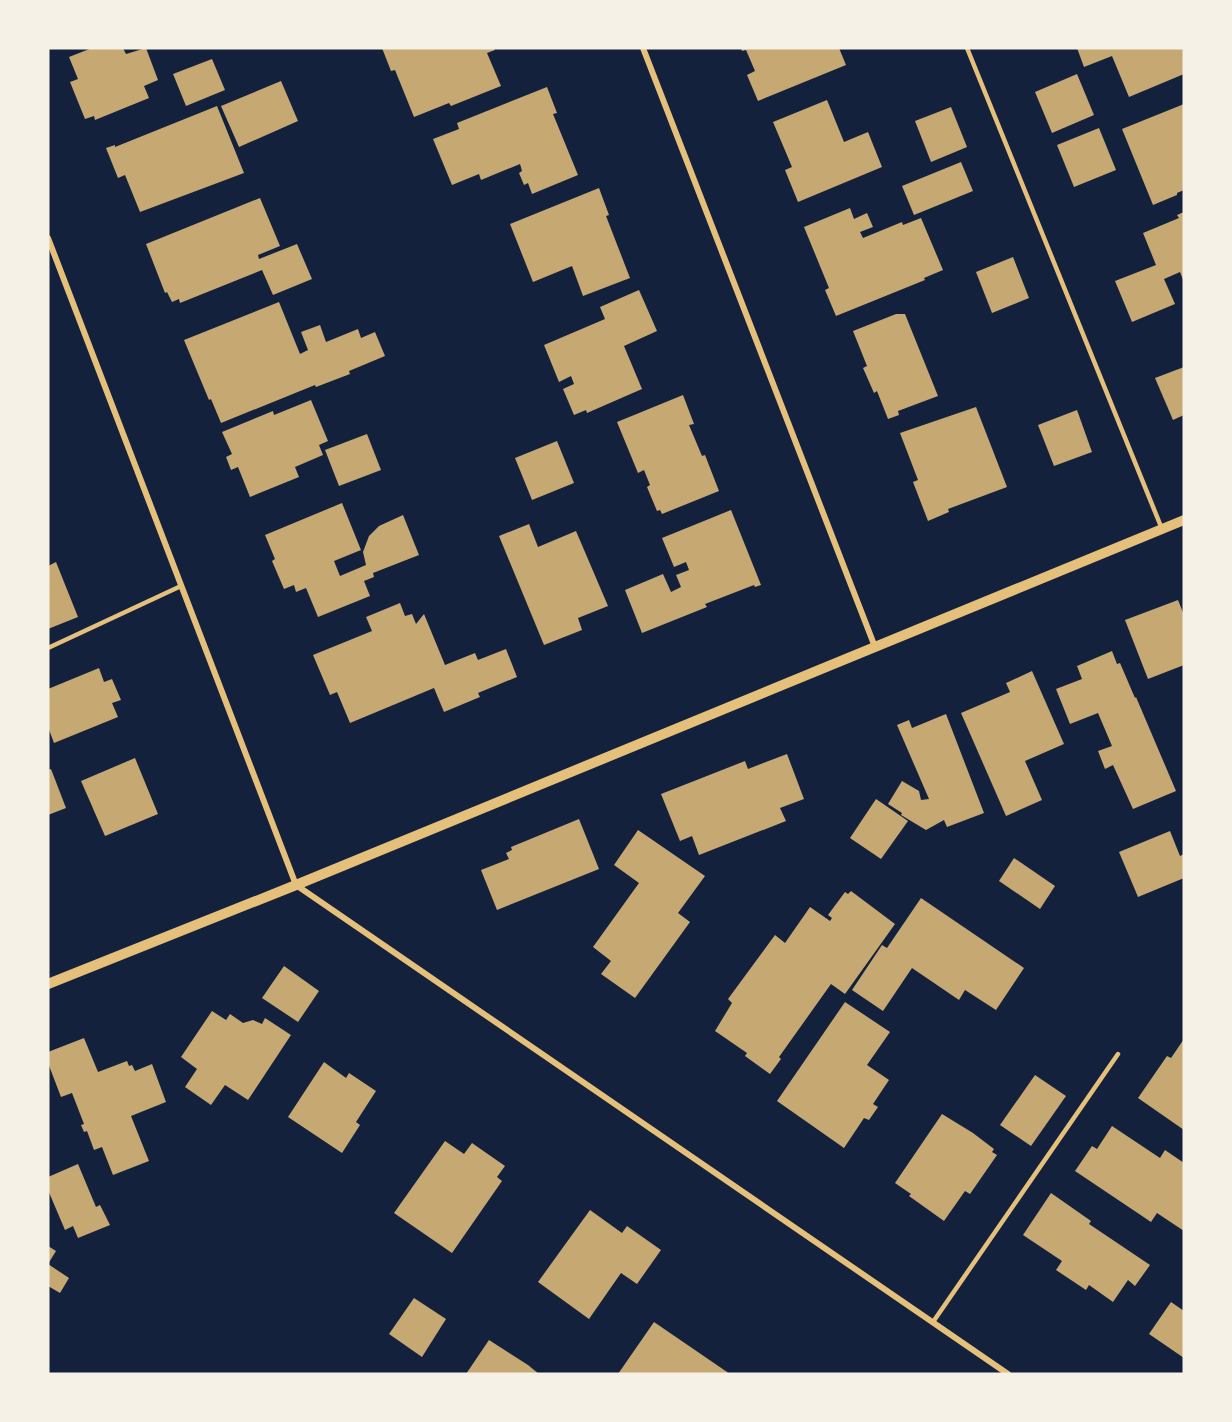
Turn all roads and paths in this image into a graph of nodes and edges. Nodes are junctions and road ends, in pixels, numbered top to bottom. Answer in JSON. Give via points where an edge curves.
{"nodes":[{"id":1,"x":643,"y":48,"type":"edge"},
{"id":2,"x":967,"y":48,"type":"edge"},
{"id":3,"x":48,"y":238,"type":"edge"},
{"id":4,"x":1184,"y":520,"type":"edge"},
{"id":5,"x":1162,"y":529,"type":"junction"},
{"id":6,"x":182,"y":586,"type":"junction"},
{"id":7,"x":875,"y":647,"type":"junction"},
{"id":8,"x":48,"y":648,"type":"edge"},
{"id":9,"x":296,"y":885,"type":"junction"},
{"id":10,"x":48,"y":984,"type":"edge"},
{"id":11,"x":1118,"y":1054,"type":"dead end"},
{"id":12,"x":933,"y":1322,"type":"junction"},
{"id":13,"x":1008,"y":1374,"type":"edge"}],
"edges":[{"from":1,"to":7,"type":"street"},
{"from":2,"to":5,"type":"lane"},
{"from":3,"to":6,"type":"street"},
{"from":4,"to":5,"type":"street"},
{"from":5,"to":7,"type":"street"},
{"from":6,"to":8,"type":"lane"},
{"from":6,"to":9,"type":"street"},
{"from":7,"to":9,"type":"street"},
{"from":9,"to":10,"type":"street"},
{"from":9,"to":12,"type":"street"},
{"from":11,"to":12,"type":"lane"},
{"from":12,"to":13,"type":"street"}]}
